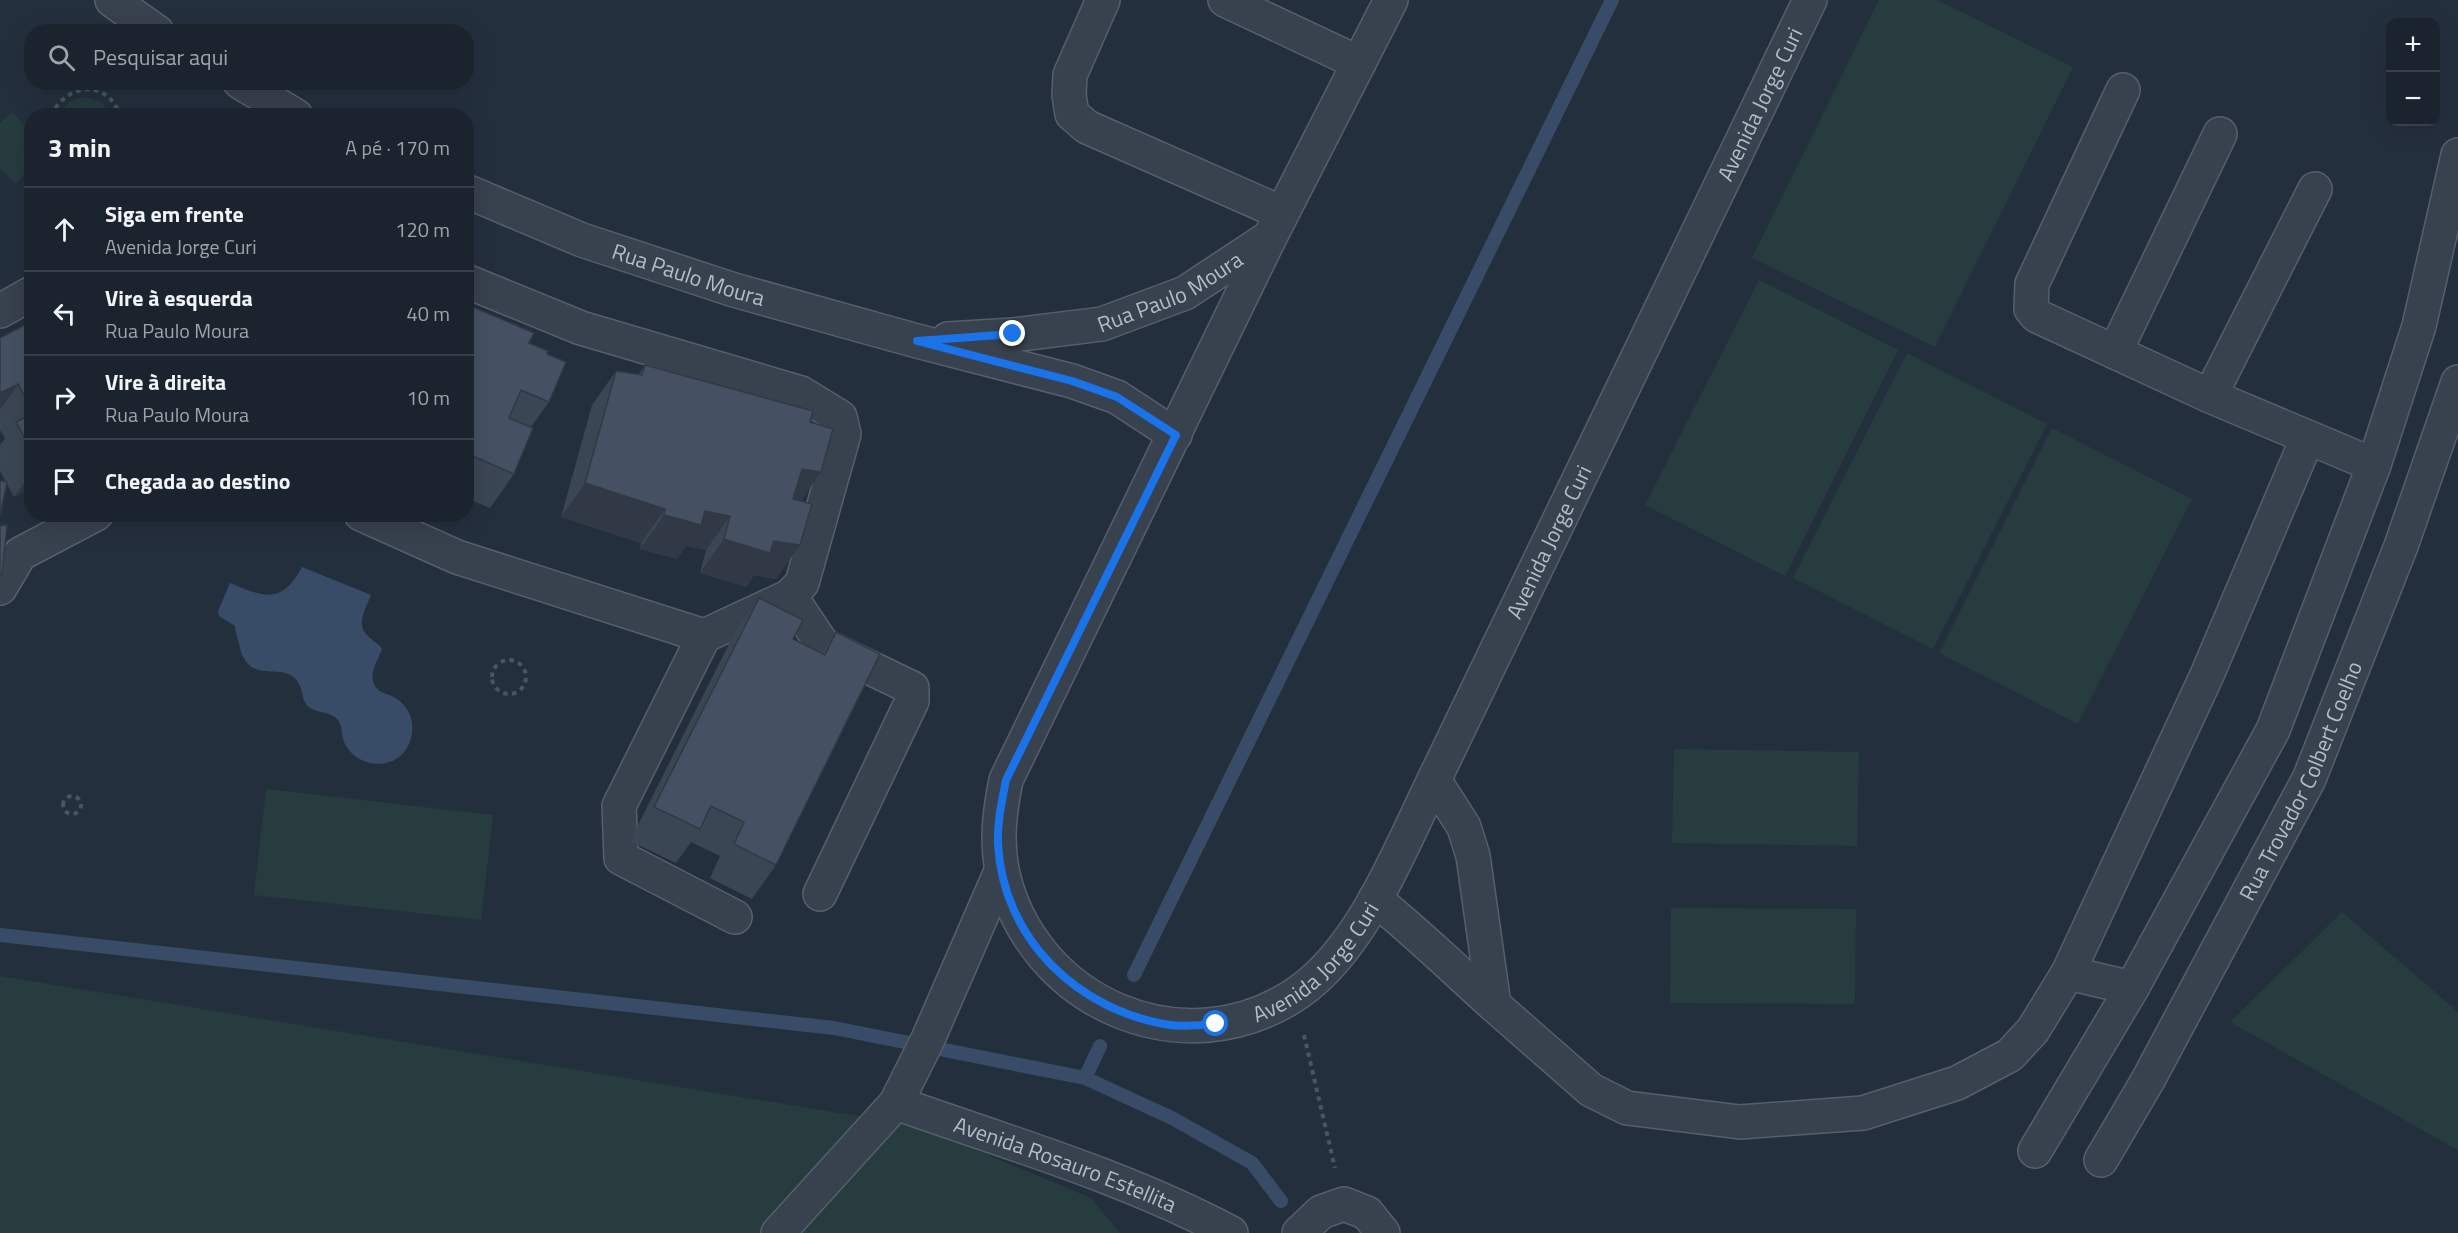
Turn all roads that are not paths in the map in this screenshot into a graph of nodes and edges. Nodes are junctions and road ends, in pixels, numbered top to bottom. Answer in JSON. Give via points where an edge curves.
{"nodes":[{"id":1,"x":112,"y":0,"type":"edge"},
{"id":2,"x":1103,"y":0,"type":"edge"},
{"id":3,"x":1225,"y":0,"type":"edge"},
{"id":4,"x":1391,"y":0,"type":"edge"},
{"id":5,"x":1810,"y":0,"type":"edge"},
{"id":6,"x":146,"y":24,"type":"edge"},
{"id":7,"x":1359,"y":63,"type":"junction"},
{"id":8,"x":250,"y":90,"type":"edge"},
{"id":9,"x":2123,"y":90,"type":"dead end"},
{"id":10,"x":273,"y":108,"type":"edge"},
{"id":11,"x":2220,"y":134,"type":"dead end"},
{"id":12,"x":2458,"y":155,"type":"edge"},
{"id":13,"x":2315,"y":189,"type":"dead end"},
{"id":14,"x":474,"y":194,"type":"edge"},
{"id":15,"x":1276,"y":225,"type":"junction"},
{"id":16,"x":474,"y":285,"type":"edge"},
{"id":17,"x":24,"y":297,"type":"edge"},
{"id":18,"x":0,"y":310,"type":"edge"},
{"id":19,"x":917,"y":341,"type":"junction"},
{"id":20,"x":2115,"y":352,"type":"junction"},
{"id":21,"x":2458,"y":382,"type":"edge"},
{"id":22,"x":2210,"y":396,"type":"junction"},
{"id":23,"x":1176,"y":435,"type":"junction"},
{"id":24,"x":2307,"y":439,"type":"junction"},
{"id":25,"x":2373,"y":465,"type":"junction"},
{"id":26,"x":81,"y":522,"type":"edge"},
{"id":27,"x":379,"y":522,"type":"edge"},
{"id":28,"x":0,"y":588,"type":"edge"},
{"id":29,"x":790,"y":596,"type":"junction"},
{"id":30,"x":704,"y":636,"type":"junction"},
{"id":31,"x":1434,"y":780,"type":"junction"},
{"id":32,"x":1002,"y":869,"type":"junction"},
{"id":33,"x":820,"y":894,"type":"dead end"},
{"id":34,"x":1375,"y":899,"type":"junction"},
{"id":35,"x":735,"y":917,"type":"dead end"},
{"id":36,"x":2068,"y":973,"type":"junction"},
{"id":37,"x":2132,"y":988,"type":"junction"},
{"id":38,"x":1494,"y":1005,"type":"junction"},
{"id":39,"x":896,"y":1103,"type":"junction"},
{"id":40,"x":2036,"y":1151,"type":"dead end"},
{"id":41,"x":2101,"y":1160,"type":"dead end"},
{"id":42,"x":1365,"y":1216,"type":"edge"},
{"id":43,"x":778,"y":1233,"type":"edge"},
{"id":44,"x":1231,"y":1233,"type":"edge"},
{"id":45,"x":1299,"y":1233,"type":"edge"}],
"edges":[{"from":1,"to":6,"type":"street"},
{"from":2,"to":15,"type":"street","via":[[1070,75],[1072,114],[1087,127]]},
{"from":3,"to":7,"type":"street"},
{"from":4,"to":7,"type":"street","name":"Avenida Jorge Curi"},
{"from":5,"to":31,"type":"street","name":"Avenida Jorge Curi"},
{"from":7,"to":15,"type":"street","name":"Avenida Jorge Curi"},
{"from":8,"to":10,"type":"street"},
{"from":9,"to":20,"type":"street","via":[[2032,284],[2030,301],[2037,316]]},
{"from":11,"to":20,"type":"street"},
{"from":12,"to":25,"type":"street","via":[[2418,326]]},
{"from":13,"to":22,"type":"street"},
{"from":14,"to":19,"type":"street","name":"Rua Paulo Moura","via":[[582,240],[734,290]]},
{"from":15,"to":19,"type":"street","name":"Rua Paulo Moura","via":[[1185,293],[1102,324]]},
{"from":15,"to":23,"type":"street","name":"Avenida Jorge Curi"},
{"from":16,"to":29,"type":"street","via":[[580,328],[801,393],[840,417],[844,434],[841,445],[802,583]]},
{"from":17,"to":18,"type":"street"},
{"from":19,"to":23,"type":"street","name":"Rua Paulo Moura","via":[[1072,381],[1117,397]]},
{"from":20,"to":22,"type":"street"},
{"from":21,"to":41,"type":"street","name":"Rua Trovador Colbert Coelho","via":[[2401,546],[2309,779]]},
{"from":22,"to":24,"type":"street"},
{"from":23,"to":32,"type":"street","name":"Avenida Jorge Curi","via":[[1006,780],[998,844]]},
{"from":24,"to":25,"type":"street"},
{"from":24,"to":36,"type":"street","via":[[2207,675]]},
{"from":25,"to":37,"type":"street","via":[[2273,729]]},
{"from":26,"to":28,"type":"street","via":[[20,554]]},
{"from":27,"to":30,"type":"street","via":[[457,557]]},
{"from":29,"to":30,"type":"street"},
{"from":29,"to":33,"type":"street","via":[[823,645],[912,688],[912,701]]},
{"from":30,"to":35,"type":"street","via":[[619,806],[621,858]]},
{"from":31,"to":34,"type":"street","name":"Avenida Jorge Curi"},
{"from":31,"to":38,"type":"street","via":[[1464,827],[1473,856]]},
{"from":32,"to":34,"type":"street","name":"Avenida Jorge Curi","via":[[1022,926],[1038,951],[1068,982],[1103,1005],[1173,1026],[1216,1024],[1257,1013],[1298,993],[1326,970],[1346,946]]},
{"from":32,"to":39,"type":"street"},
{"from":34,"to":38,"type":"street"},
{"from":36,"to":37,"type":"street"},
{"from":36,"to":38,"type":"street","via":[[2033,1030],[2010,1055],[1957,1083],[1863,1113],[1740,1122],[1627,1108],[1591,1090]]},
{"from":37,"to":40,"type":"street"},
{"from":39,"to":43,"type":"street"},
{"from":39,"to":44,"type":"street","name":"Avenida Rosauro Estellita","via":[[1095,1173],[1198,1215]]},
{"from":42,"to":45,"type":"street","via":[[1321,1212]]}]}
